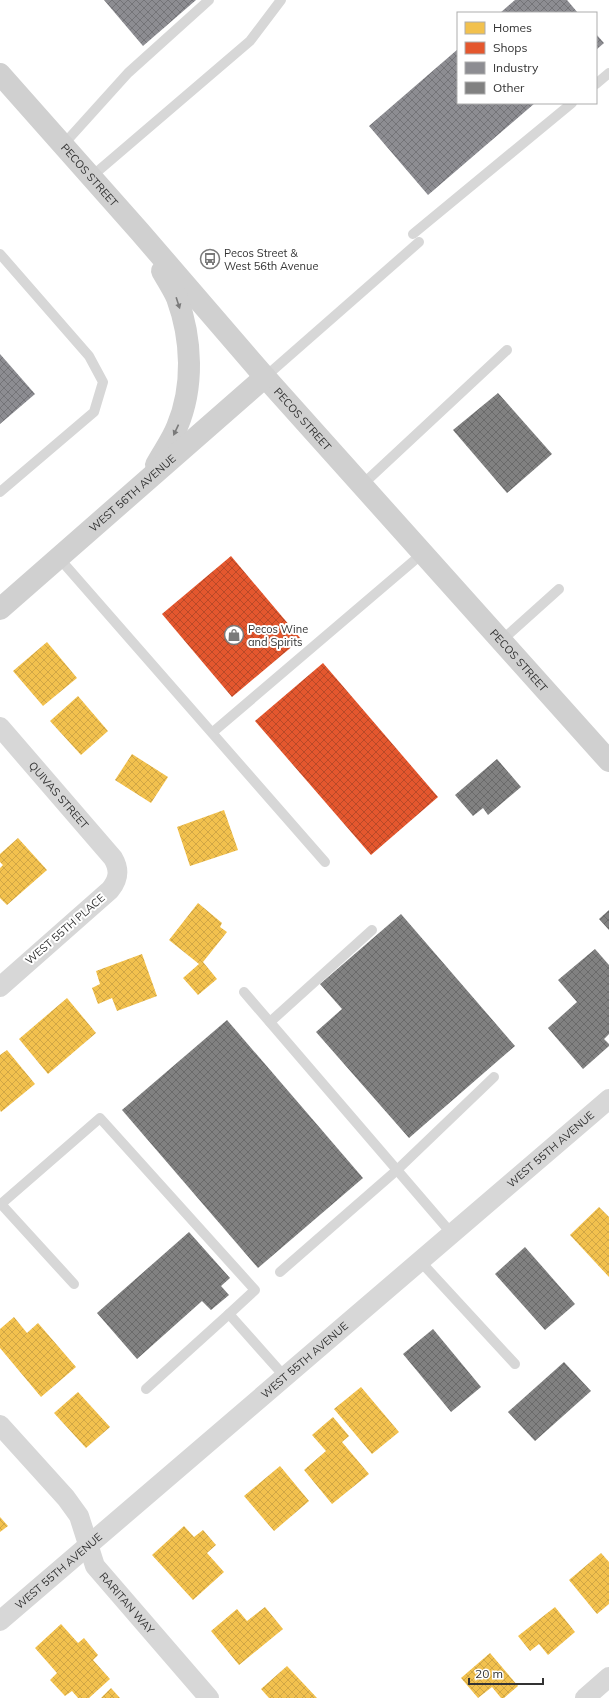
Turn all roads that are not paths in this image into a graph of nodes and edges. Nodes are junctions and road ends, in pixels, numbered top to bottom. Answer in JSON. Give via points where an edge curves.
{"nodes":[{"id":1,"x":209,"y":0,"type":"edge"},
{"id":2,"x":281,"y":0,"type":"edge"},
{"id":3,"x":609,"y":73,"type":"edge"},
{"id":4,"x":0,"y":74,"type":"edge"},
{"id":5,"x":597,"y":83,"type":"edge"},
{"id":6,"x":571,"y":104,"type":"edge"},
{"id":7,"x":63,"y":145,"type":"junction"},
{"id":8,"x":91,"y":176,"type":"junction"},
{"id":9,"x":140,"y":232,"type":"junction"},
{"id":10,"x":0,"y":254,"type":"edge"},
{"id":11,"x":507,"y":350,"type":"dead end"},
{"id":12,"x":265,"y":377,"type":"junction"},
{"id":13,"x":146,"y":481,"type":"junction"},
{"id":14,"x":362,"y":485,"type":"junction"},
{"id":15,"x":0,"y":492,"type":"edge"},
{"id":16,"x":423,"y":553,"type":"junction"},
{"id":17,"x":59,"y":558,"type":"junction"},
{"id":18,"x":559,"y":590,"type":"dead end"},
{"id":19,"x":0,"y":609,"type":"edge"},
{"id":20,"x":501,"y":641,"type":"junction"},
{"id":21,"x":0,"y":727,"type":"edge"},
{"id":22,"x":213,"y":732,"type":"junction"},
{"id":23,"x":609,"y":761,"type":"edge"},
{"id":24,"x":325,"y":862,"type":"dead end"},
{"id":25,"x":117,"y":865,"type":"joint"},
{"id":26,"x":372,"y":930,"type":"dead end"},
{"id":27,"x":0,"y":987,"type":"edge"},
{"id":28,"x":244,"y":992,"type":"dead end"},
{"id":29,"x":270,"y":1022,"type":"junction"},
{"id":30,"x":494,"y":1077,"type":"dead end"},
{"id":31,"x":609,"y":1099,"type":"edge"},
{"id":32,"x":397,"y":1170,"type":"junction"},
{"id":33,"x":452,"y":1234,"type":"junction"},
{"id":34,"x":420,"y":1262,"type":"junction"},
{"id":35,"x":280,"y":1272,"type":"dead end"},
{"id":36,"x":74,"y":1284,"type":"dead end"},
{"id":37,"x":229,"y":1314,"type":"junction"},
{"id":38,"x":515,"y":1364,"type":"dead end"},
{"id":39,"x":285,"y":1377,"type":"junction"},
{"id":40,"x":146,"y":1389,"type":"dead end"},
{"id":41,"x":0,"y":1425,"type":"edge"},
{"id":42,"x":88,"y":1546,"type":"junction"},
{"id":43,"x":0,"y":1621,"type":"edge"},
{"id":44,"x":609,"y":1677,"type":"edge"},
{"id":45,"x":209,"y":1698,"type":"edge"},
{"id":46,"x":585,"y":1698,"type":"edge"}],
"edges":[{"from":1,"to":7,"type":"lane","via":[[128,74]]},
{"from":2,"to":8,"type":"lane","via":[[250,41]]},
{"from":3,"to":5,"type":"lane"},
{"from":4,"to":7,"type":"main road","name":"PECOS STREET"},
{"from":6,"to":12,"type":"lane","via":[[416,238]]},
{"from":7,"to":8,"type":"main road","name":"PECOS STREET"},
{"from":8,"to":9,"type":"main road","name":"PECOS STREET"},
{"from":9,"to":12,"type":"main road","name":"PECOS STREET"},
{"from":9,"to":13,"type":"main road","one_way":true,"via":[[176,297],[184,322],[190,367],[187,396],[178,427]]},
{"from":10,"to":15,"type":"lane","via":[[89,356],[103,382],[94,412]]},
{"from":11,"to":14,"type":"lane"},
{"from":12,"to":13,"type":"main road","name":"WEST 56TH AVENUE"},
{"from":12,"to":14,"type":"main road","name":"PECOS STREET"},
{"from":13,"to":17,"type":"main road","name":"WEST 56TH AVENUE"},
{"from":14,"to":16,"type":"main road","name":"PECOS STREET"},
{"from":16,"to":20,"type":"main road","name":"PECOS STREET"},
{"from":16,"to":22,"type":"lane"},
{"from":17,"to":19,"type":"main road","name":"WEST 56TH AVENUE"},
{"from":17,"to":22,"type":"lane"},
{"from":18,"to":20,"type":"lane"},
{"from":20,"to":23,"type":"main road","name":"PECOS STREET"},
{"from":21,"to":25,"type":"street","name":"QUIVAS STREET"},
{"from":22,"to":24,"type":"lane"},
{"from":25,"to":27,"type":"street","name":"WEST 55TH PLACE","via":[[116,883],[110,890]]},
{"from":26,"to":29,"type":"lane"},
{"from":28,"to":29,"type":"lane"},
{"from":29,"to":32,"type":"lane"},
{"from":30,"to":32,"type":"lane"},
{"from":31,"to":33,"type":"street","name":"WEST 55TH AVENUE"},
{"from":32,"to":33,"type":"lane"},
{"from":32,"to":35,"type":"lane"},
{"from":33,"to":34,"type":"street","name":"WEST 55TH AVENUE"},
{"from":34,"to":38,"type":"lane"},
{"from":34,"to":39,"type":"street","name":"WEST 55TH AVENUE"},
{"from":36,"to":37,"type":"lane","via":[[1,1204],[100,1118],[255,1290]]},
{"from":37,"to":39,"type":"lane"},
{"from":37,"to":40,"type":"lane"},
{"from":39,"to":42,"type":"street","name":"WEST 55TH AVENUE"},
{"from":41,"to":42,"type":"street","name":"RARITAN WAY","via":[[66,1498],[79,1516]]},
{"from":42,"to":43,"type":"street","name":"WEST 55TH AVENUE"},
{"from":42,"to":45,"type":"street","name":"RARITAN WAY","via":[[95,1566]]},
{"from":44,"to":46,"type":"street"}]}
